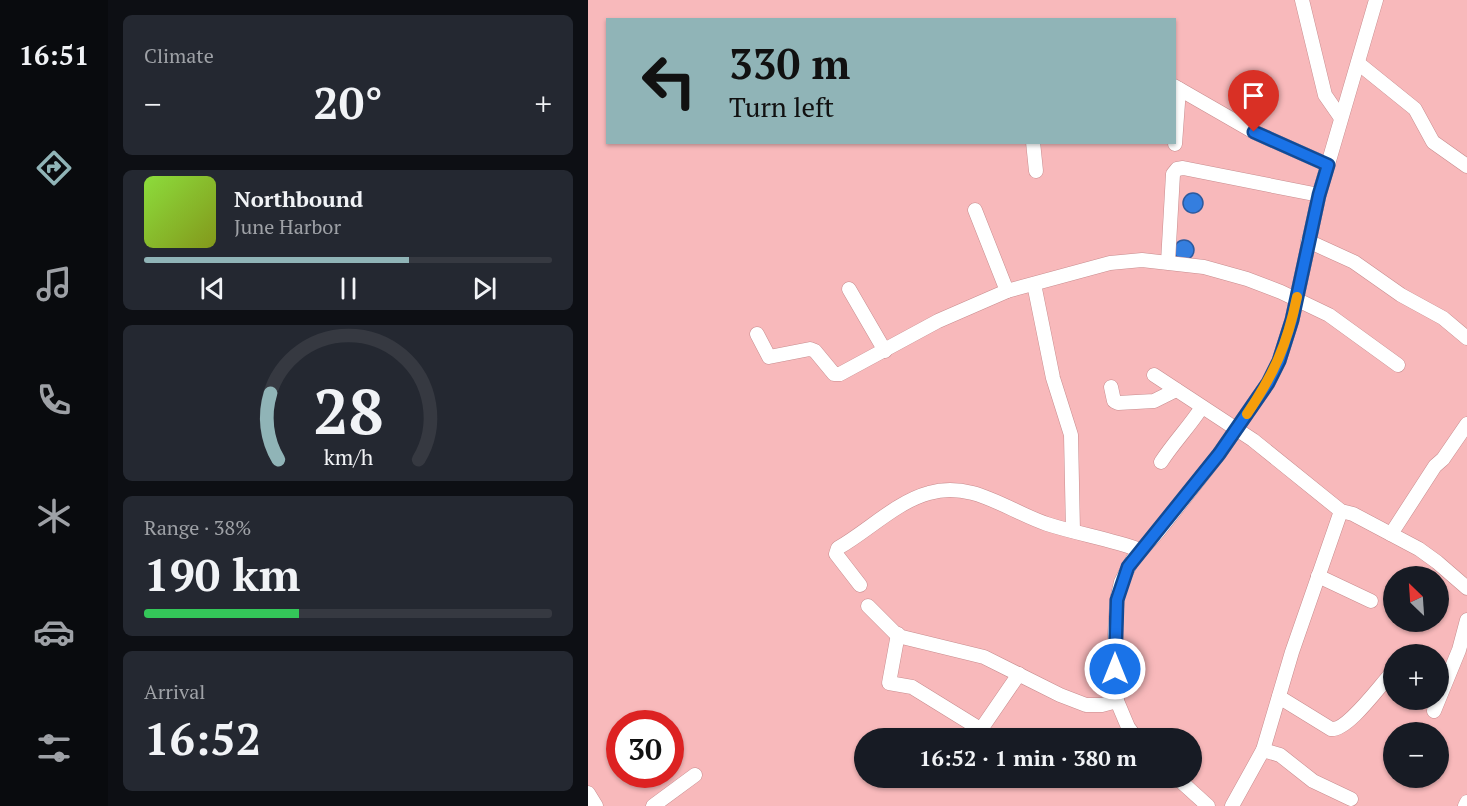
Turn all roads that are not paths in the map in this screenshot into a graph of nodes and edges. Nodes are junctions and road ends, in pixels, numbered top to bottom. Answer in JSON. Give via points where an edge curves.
{"nodes":[{"id":1,"x":1302,"y":0,"type":"edge"},
{"id":2,"x":1376,"y":0,"type":"edge"},
{"id":3,"x":1358,"y":63,"type":"junction"},
{"id":4,"x":1177,"y":88,"type":"edge"},
{"id":5,"x":1176,"y":116,"type":"edge"},
{"id":6,"x":1341,"y":118,"type":"junction"},
{"id":7,"x":1033,"y":144,"type":"edge"},
{"id":8,"x":1328,"y":165,"type":"junction"},
{"id":9,"x":1467,"y":166,"type":"edge"},
{"id":10,"x":1036,"y":171,"type":"dead end"},
{"id":11,"x":1319,"y":195,"type":"junction"},
{"id":12,"x":975,"y":210,"type":"dead end"},
{"id":13,"x":1308,"y":241,"type":"junction"},
{"id":14,"x":1168,"y":262,"type":"junction"},
{"id":15,"x":1034,"y":284,"type":"junction"},
{"id":16,"x":849,"y":289,"type":"dead end"},
{"id":17,"x":1007,"y":291,"type":"junction"},
{"id":18,"x":1297,"y":299,"type":"junction"},
{"id":19,"x":758,"y":334,"type":"dead end"},
{"id":20,"x":1467,"y":338,"type":"edge"},
{"id":21,"x":885,"y":351,"type":"junction"},
{"id":22,"x":1398,"y":365,"type":"dead end"},
{"id":23,"x":1154,"y":375,"type":"dead end"},
{"id":24,"x":1112,"y":387,"type":"dead end"},
{"id":25,"x":1176,"y":390,"type":"junction"},
{"id":26,"x":1202,"y":407,"type":"junction"},
{"id":27,"x":1467,"y":424,"type":"edge"},
{"id":28,"x":1236,"y":429,"type":"junction"},
{"id":29,"x":1161,"y":462,"type":"dead end"},
{"id":30,"x":1341,"y":511,"type":"junction"},
{"id":31,"x":1074,"y":531,"type":"junction"},
{"id":32,"x":1391,"y":534,"type":"junction"},
{"id":33,"x":1140,"y":550,"type":"junction"},
{"id":34,"x":1318,"y":576,"type":"junction"},
{"id":35,"x":860,"y":585,"type":"dead end"},
{"id":36,"x":1467,"y":588,"type":"edge"},
{"id":37,"x":1371,"y":601,"type":"dead end"},
{"id":38,"x":868,"y":606,"type":"dead end"},
{"id":39,"x":1467,"y":620,"type":"edge"},
{"id":40,"x":898,"y":634,"type":"junction"},
{"id":41,"x":1019,"y":674,"type":"junction"},
{"id":42,"x":1383,"y":683,"type":"edge"},
{"id":43,"x":1279,"y":698,"type":"junction"},
{"id":44,"x":1118,"y":701,"type":"junction"},
{"id":45,"x":1434,"y":711,"type":"dead end"},
{"id":46,"x":969,"y":728,"type":"edge"},
{"id":47,"x":981,"y":728,"type":"edge"},
{"id":48,"x":1130,"y":728,"type":"edge"},
{"id":49,"x":1263,"y":750,"type":"junction"},
{"id":50,"x":695,"y":775,"type":"dead end"},
{"id":51,"x":1188,"y":788,"type":"edge"},
{"id":52,"x":588,"y":793,"type":"edge"},
{"id":53,"x":1352,"y":799,"type":"dead end"},
{"id":54,"x":596,"y":806,"type":"edge"},
{"id":55,"x":653,"y":806,"type":"edge"},
{"id":56,"x":1208,"y":806,"type":"edge"},
{"id":57,"x":1232,"y":806,"type":"edge"}],
"edges":[{"from":1,"to":6,"type":"street","via":[[1325,95]]},
{"from":2,"to":3,"type":"street"},
{"from":3,"to":6,"type":"street"},
{"from":3,"to":9,"type":"street","via":[[1415,109],[1433,142]]},
{"from":4,"to":5,"type":"street"},
{"from":4,"to":8,"type":"street","via":[[1254,132]]},
{"from":6,"to":8,"type":"street"},
{"from":7,"to":10,"type":"street"},
{"from":8,"to":11,"type":"street"},
{"from":11,"to":13,"type":"street"},
{"from":11,"to":14,"type":"street","via":[[1177,169],[1173,174]]},
{"from":12,"to":17,"type":"street"},
{"from":13,"to":18,"type":"street"},
{"from":13,"to":20,"type":"street","via":[[1354,262],[1443,318]]},
{"from":14,"to":15,"type":"street","via":[[1110,263]]},
{"from":14,"to":18,"type":"street","via":[[1247,279]]},
{"from":15,"to":17,"type":"street"},
{"from":15,"to":31,"type":"street","via":[[1053,378],[1071,435]]},
{"from":16,"to":21,"type":"street"},
{"from":17,"to":21,"type":"street","via":[[948,316]]},
{"from":18,"to":22,"type":"street","via":[[1329,315]]},
{"from":18,"to":28,"type":"street","via":[[1279,361]]},
{"from":19,"to":21,"type":"street","via":[[769,357],[810,349],[834,374]]},
{"from":23,"to":25,"type":"street"},
{"from":24,"to":25,"type":"street","via":[[1114,401],[1118,403],[1154,401]]},
{"from":25,"to":26,"type":"street"},
{"from":26,"to":28,"type":"street"},
{"from":26,"to":29,"type":"street"},
{"from":27,"to":32,"type":"street"},
{"from":28,"to":30,"type":"street"},
{"from":28,"to":33,"type":"street"},
{"from":30,"to":32,"type":"street"},
{"from":30,"to":34,"type":"street"},
{"from":31,"to":33,"type":"street"},
{"from":31,"to":35,"type":"street","via":[[1046,524],[972,492],[927,493],[837,549],[836,554]]},
{"from":32,"to":36,"type":"street","via":[[1428,555]]},
{"from":33,"to":44,"type":"street","via":[[1124,575],[1117,600]]},
{"from":34,"to":37,"type":"street"},
{"from":34,"to":43,"type":"street"},
{"from":38,"to":40,"type":"street"},
{"from":39,"to":45,"type":"street"},
{"from":40,"to":41,"type":"street","via":[[984,657]]},
{"from":40,"to":46,"type":"street","via":[[889,682],[912,687]]},
{"from":41,"to":44,"type":"street","via":[[1086,705]]},
{"from":41,"to":47,"type":"street"},
{"from":42,"to":43,"type":"street","via":[[1347,723],[1336,729]]},
{"from":43,"to":49,"type":"street"},
{"from":44,"to":48,"type":"street"},
{"from":49,"to":53,"type":"street","via":[[1280,755],[1313,781]]},
{"from":49,"to":57,"type":"street"},
{"from":50,"to":55,"type":"street"},
{"from":51,"to":56,"type":"street"},
{"from":52,"to":54,"type":"street"}]}
